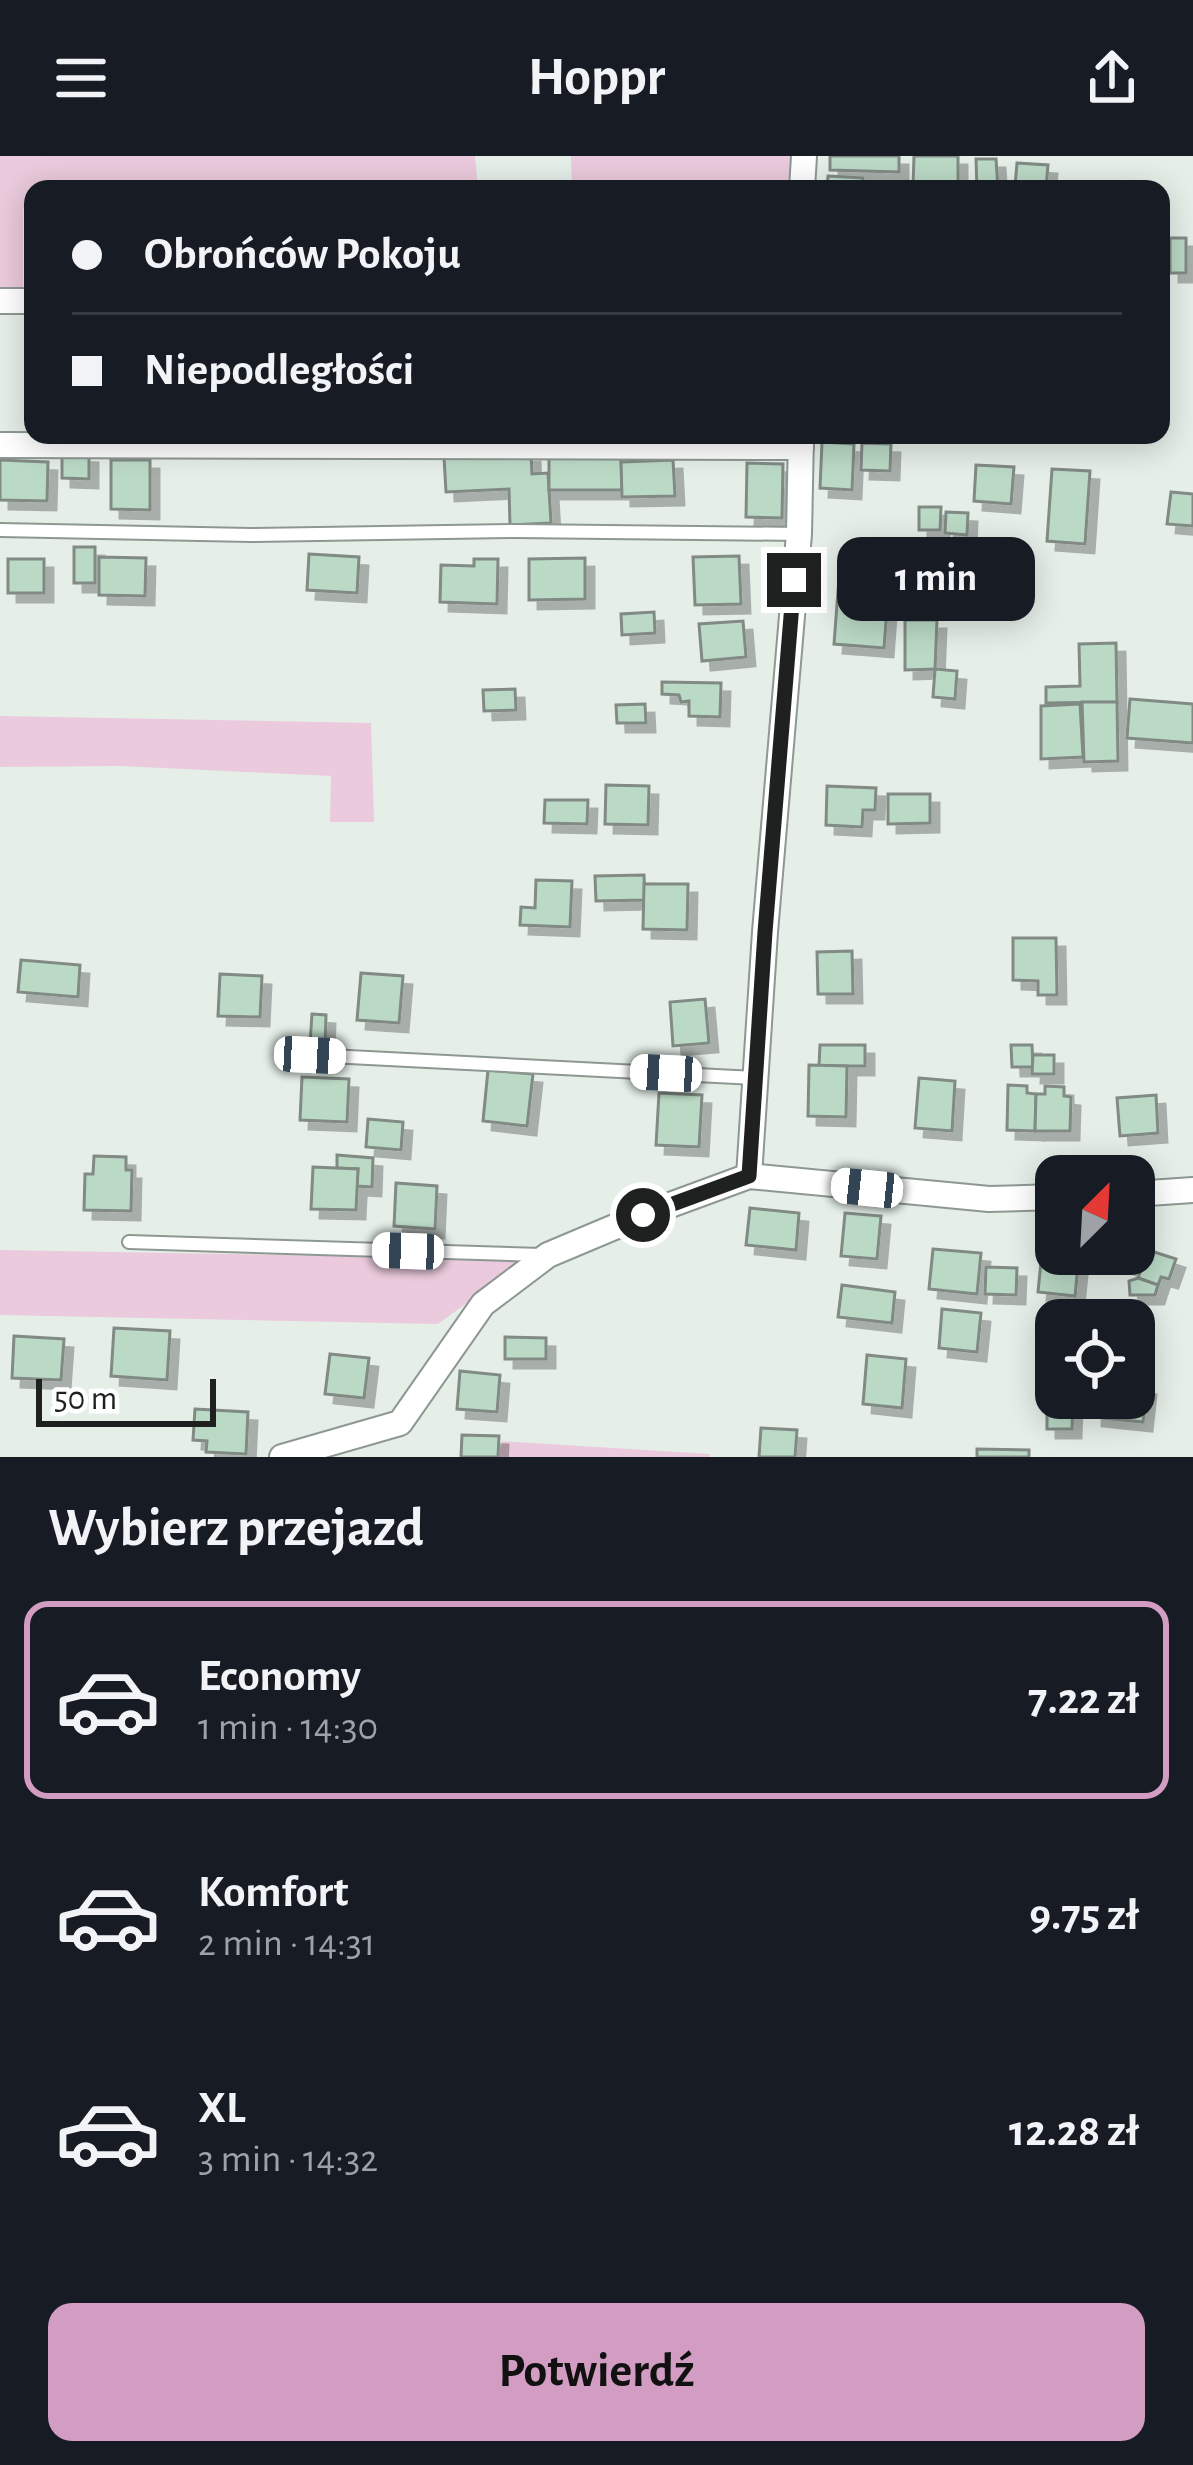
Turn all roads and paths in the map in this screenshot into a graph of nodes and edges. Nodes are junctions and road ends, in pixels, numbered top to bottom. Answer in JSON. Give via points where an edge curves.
{"nodes":[{"id":1,"x":200,"y":444,"type":"edge"},
{"id":2,"x":801,"y":444,"type":"edge"},
{"id":3,"x":0,"y":445,"type":"edge"},
{"id":4,"x":0,"y":530,"type":"edge"},
{"id":5,"x":799,"y":534,"type":"junction"},
{"id":6,"x":310,"y":1055,"type":"dead end"},
{"id":7,"x":755,"y":1078,"type":"junction"},
{"id":8,"x":749,"y":1176,"type":"junction"},
{"id":9,"x":1193,"y":1190,"type":"edge"},
{"id":10,"x":1155,"y":1193,"type":"edge"},
{"id":11,"x":1035,"y":1198,"type":"edge"},
{"id":12,"x":129,"y":1243,"type":"dead end"},
{"id":13,"x":548,"y":1255,"type":"junction"},
{"id":14,"x":282,"y":1457,"type":"edge"}],
"edges":[{"from":1,"to":3,"type":"street"},
{"from":2,"to":5,"type":"street"},
{"from":4,"to":5,"type":"lane"},
{"from":5,"to":7,"type":"street"},
{"from":6,"to":7,"type":"lane"},
{"from":7,"to":8,"type":"street"},
{"from":8,"to":11,"type":"street"},
{"from":8,"to":13,"type":"street"},
{"from":9,"to":10,"type":"street"},
{"from":12,"to":13,"type":"lane"},
{"from":13,"to":14,"type":"street","via":[[483,1304],[400,1423]]}]}
